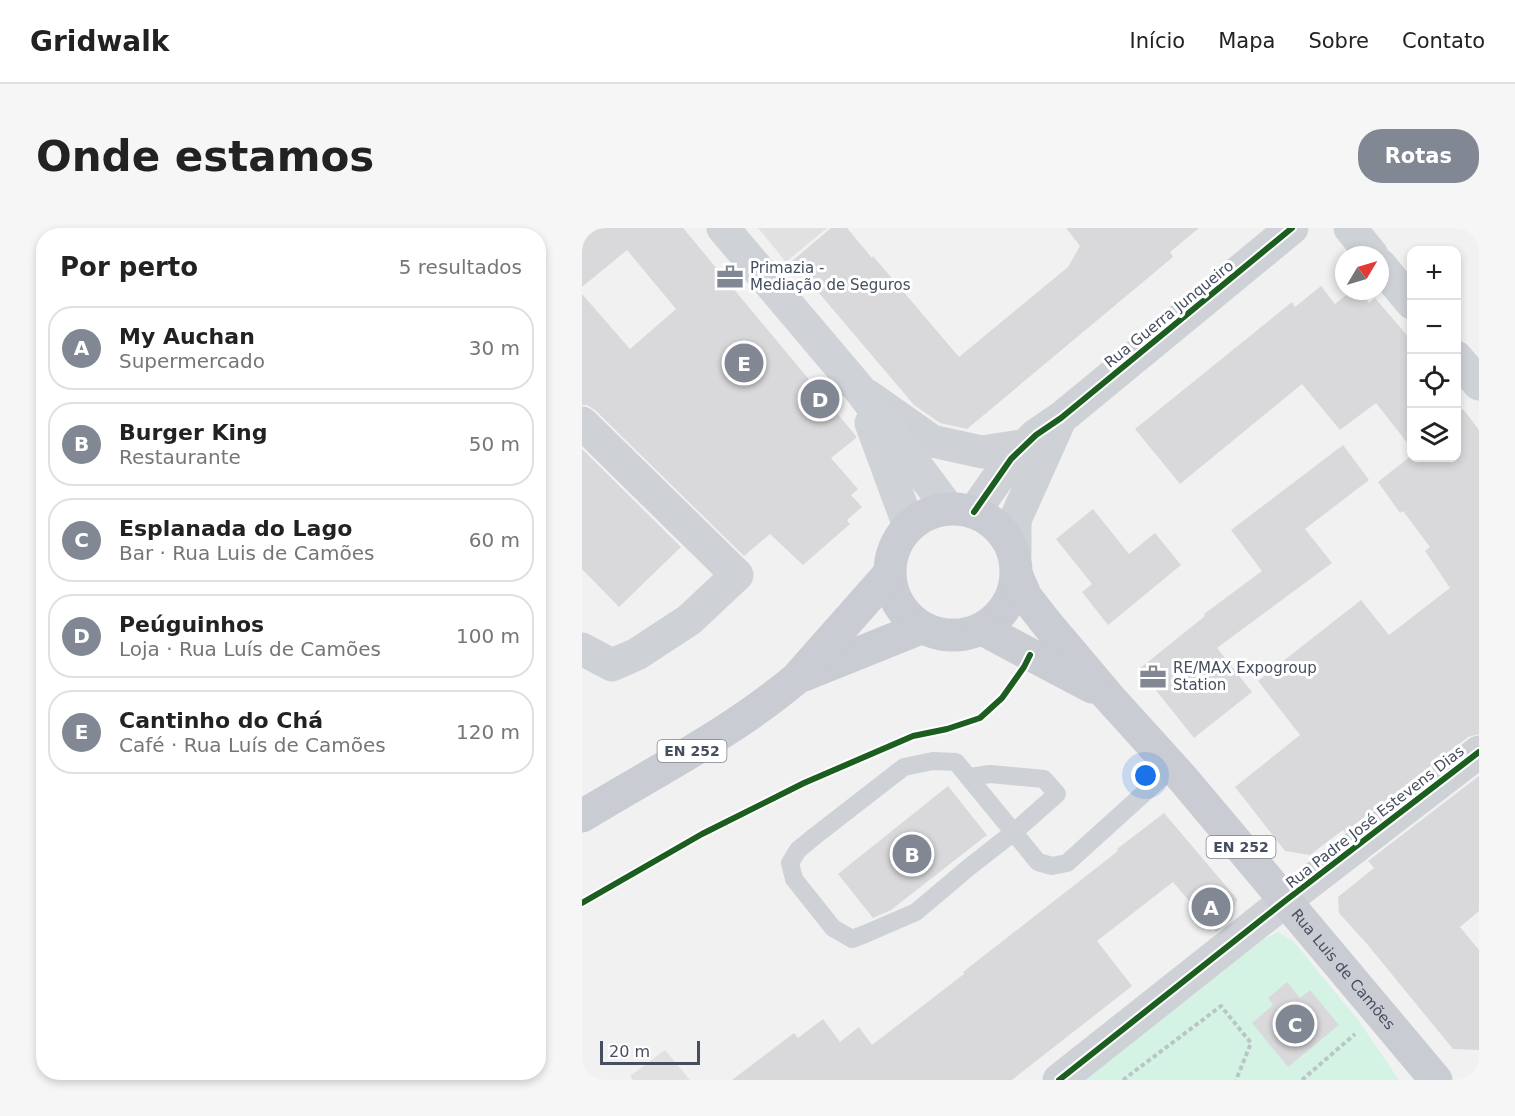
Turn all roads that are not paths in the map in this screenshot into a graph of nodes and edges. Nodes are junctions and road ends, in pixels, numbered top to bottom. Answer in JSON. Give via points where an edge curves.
{"nodes":[{"id":1,"x":723,"y":228,"type":"edge"},
{"id":2,"x":1292,"y":228,"type":"edge"},
{"id":3,"x":1350,"y":228,"type":"edge"},
{"id":4,"x":1365,"y":246,"type":"edge"},
{"id":5,"x":1389,"y":276,"type":"edge"},
{"id":6,"x":1409,"y":300,"type":"edge"},
{"id":7,"x":1461,"y":363,"type":"edge"},
{"id":8,"x":1479,"y":384,"type":"edge"},
{"id":9,"x":860,"y":390,"type":"junction"},
{"id":10,"x":1061,"y":418,"type":"junction"},
{"id":11,"x":582,"y":423,"type":"edge"},
{"id":12,"x":1027,"y":445,"type":"junction"},
{"id":13,"x":961,"y":510,"type":"junction"},
{"id":14,"x":909,"y":526,"type":"junction"},
{"id":15,"x":1016,"y":565,"type":"junction"},
{"id":16,"x":890,"y":574,"type":"junction"},
{"id":17,"x":921,"y":628,"type":"junction"},
{"id":18,"x":982,"y":629,"type":"junction"},
{"id":19,"x":582,"y":649,"type":"edge"},
{"id":20,"x":796,"y":678,"type":"junction"},
{"id":21,"x":1108,"y":696,"type":"junction"},
{"id":22,"x":1479,"y":752,"type":"edge"},
{"id":23,"x":1173,"y":767,"type":"junction"},
{"id":24,"x":969,"y":777,"type":"junction"},
{"id":25,"x":582,"y":816,"type":"edge"},
{"id":26,"x":1014,"y":832,"type":"junction"},
{"id":27,"x":1285,"y":901,"type":"junction"},
{"id":28,"x":1059,"y":1080,"type":"edge"},
{"id":29,"x":1436,"y":1080,"type":"edge"}],
"edges":[{"from":1,"to":9,"type":"main road"},
{"from":2,"to":10,"type":"street","name":"Rua Guerra Junqueiro"},
{"from":3,"to":4,"type":"street"},
{"from":5,"to":6,"type":"street"},
{"from":7,"to":8,"type":"street"},
{"from":9,"to":12,"type":"street","via":[[932,441],[982,452]]},
{"from":9,"to":13,"type":"main road"},
{"from":9,"to":14,"type":"main road"},
{"from":10,"to":12,"type":"street","name":"Rua Guerra Junqueiro"},
{"from":10,"to":15,"type":"street","via":[[1015,520]]},
{"from":11,"to":19,"type":"street","via":[[737,575],[689,620],[637,654],[612,665]]},
{"from":12,"to":13,"type":"street","name":"Rua Guerra Junqueiro"},
{"from":13,"to":14,"type":"main road","via":[[927,514]]},
{"from":13,"to":15,"type":"main road","number":"EN 252","via":[[992,521],[1006,537]]},
{"from":14,"to":16,"type":"main road","via":[[894,548]]},
{"from":15,"to":18,"type":"main road","via":[[1014,592],[1007,607]]},
{"from":15,"to":21,"type":"main road","number":"EN 252","via":[[1026,597]]},
{"from":16,"to":17,"type":"main road","via":[[899,604]]},
{"from":16,"to":20,"type":"main road","number":"EN 252"},
{"from":17,"to":18,"type":"main road","via":[[951,636]]},
{"from":17,"to":20,"type":"main road","number":"EN 252"},
{"from":18,"to":21,"type":"main road","number":"EN 252"},
{"from":20,"to":25,"type":"main road","number":"EN 252","via":[[747,717]]},
{"from":21,"to":23,"type":"main road","name":"Rua Luis de Camões","number":"EN 252"},
{"from":22,"to":27,"type":"street","name":"Rua Padre José Estevens Dias"},
{"from":23,"to":26,"type":"lane","via":[[1067,863],[1052,866],[1038,862]]},
{"from":23,"to":27,"type":"main road","name":"Rua Luis de Camões","number":"EN 252"},
{"from":24,"to":26,"type":"lane"},
{"from":24,"to":26,"type":"lane","via":[[990,774],[1044,779],[1057,794]]},
{"from":24,"to":26,"type":"lane","via":[[956,762],[933,761],[904,767],[798,850],[790,863],[794,879],[833,928],[852,939],[916,912]]},
{"from":27,"to":28,"type":"street","name":"Rua Padre José Estevens Dias"},
{"from":27,"to":29,"type":"main road","name":"Rua Luis de Camões","number":"EN 252"}]}
